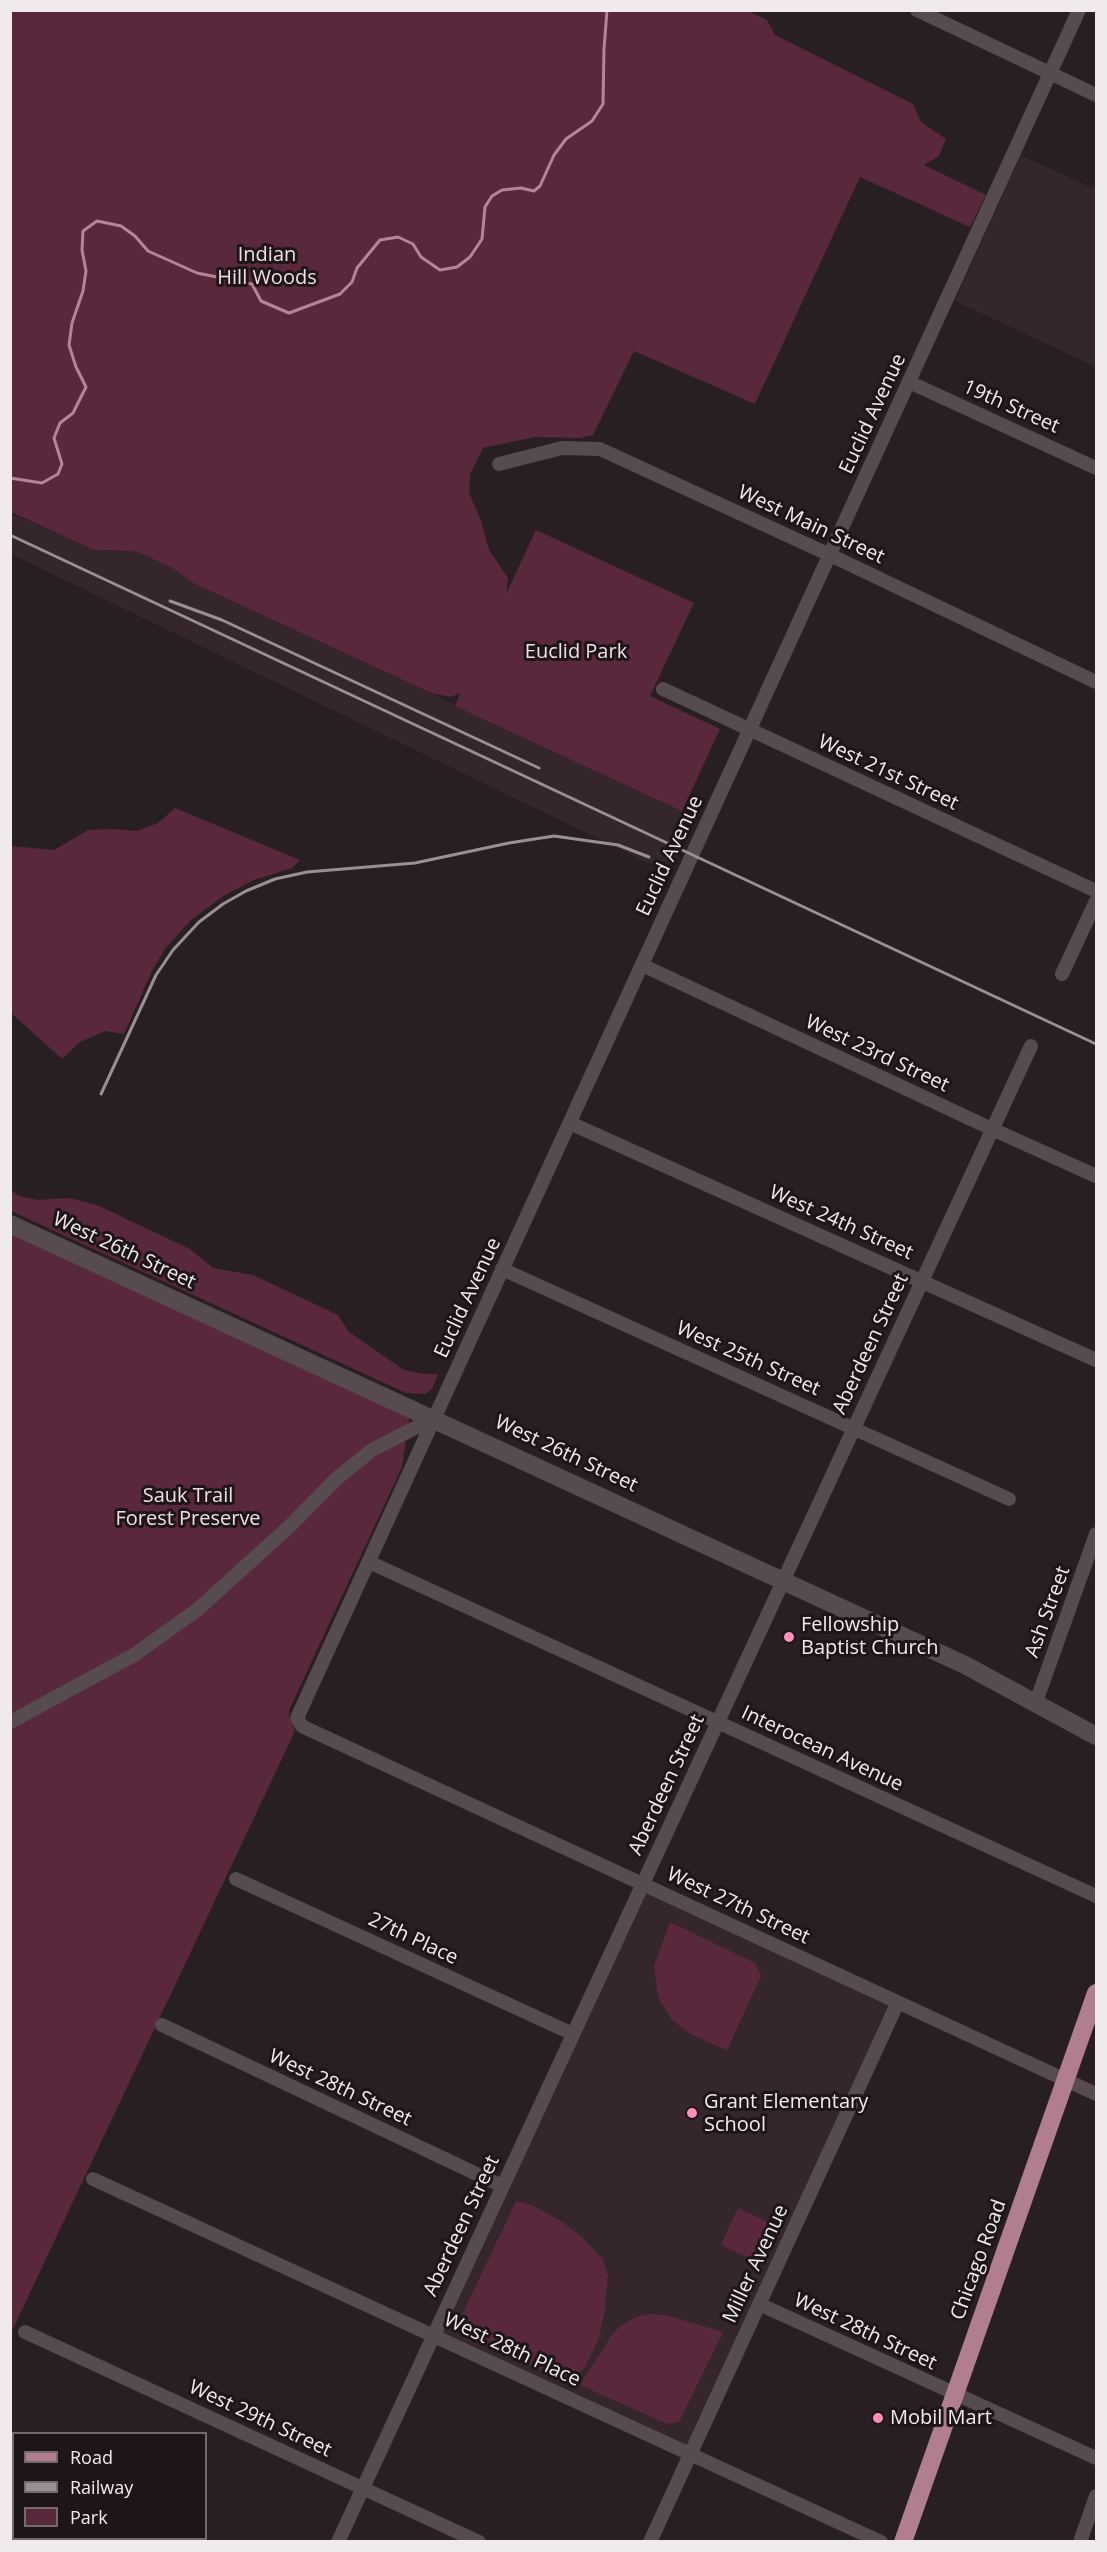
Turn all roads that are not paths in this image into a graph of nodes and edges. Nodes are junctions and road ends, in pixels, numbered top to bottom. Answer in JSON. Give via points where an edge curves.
{"nodes":[{"id":1,"x":918,"y":10,"type":"edge"},
{"id":2,"x":1079,"y":10,"type":"edge"},
{"id":3,"x":1050,"y":74,"type":"junction"},
{"id":4,"x":1096,"y":95,"type":"edge"},
{"id":5,"x":909,"y":382,"type":"junction"},
{"id":6,"x":499,"y":464,"type":"dead end"},
{"id":7,"x":1096,"y":468,"type":"edge"},
{"id":8,"x":830,"y":555,"type":"junction"},
{"id":9,"x":1096,"y":682,"type":"edge"},
{"id":10,"x":663,"y":689,"type":"dead end"},
{"id":11,"x":749,"y":730,"type":"junction"},
{"id":12,"x":1096,"y":891,"type":"edge"},
{"id":13,"x":1096,"y":901,"type":"edge"},
{"id":14,"x":642,"y":965,"type":"junction"},
{"id":15,"x":1062,"y":974,"type":"dead end"},
{"id":16,"x":1030,"y":1046,"type":"dead end"},
{"id":17,"x":570,"y":1123,"type":"junction"},
{"id":18,"x":992,"y":1129,"type":"junction"},
{"id":19,"x":1096,"y":1176,"type":"edge"},
{"id":20,"x":10,"y":1224,"type":"edge"},
{"id":21,"x":502,"y":1269,"type":"junction"},
{"id":22,"x":922,"y":1280,"type":"junction"},
{"id":23,"x":1096,"y":1360,"type":"edge"},
{"id":24,"x":434,"y":1418,"type":"junction"},
{"id":25,"x":853,"y":1428,"type":"junction"},
{"id":26,"x":1009,"y":1498,"type":"dead end"},
{"id":27,"x":1096,"y":1534,"type":"edge"},
{"id":28,"x":369,"y":1562,"type":"junction"},
{"id":29,"x":783,"y":1580,"type":"junction"},
{"id":30,"x":1036,"y":1702,"type":"junction"},
{"id":31,"x":297,"y":1718,"type":"joint"},
{"id":32,"x":10,"y":1722,"type":"edge"},
{"id":33,"x":717,"y":1722,"type":"junction"},
{"id":34,"x":1096,"y":1736,"type":"edge"},
{"id":35,"x":236,"y":1879,"type":"dead end"},
{"id":36,"x":643,"y":1883,"type":"junction"},
{"id":37,"x":1096,"y":1896,"type":"edge"},
{"id":38,"x":1096,"y":1993,"type":"edge"},
{"id":39,"x":898,"y":2002,"type":"junction"},
{"id":40,"x":162,"y":2025,"type":"dead end"},
{"id":41,"x":573,"y":2034,"type":"junction"},
{"id":42,"x":1067,"y":2080,"type":"junction"},
{"id":43,"x":1096,"y":2094,"type":"edge"},
{"id":44,"x":93,"y":2179,"type":"dead end"},
{"id":45,"x":502,"y":2186,"type":"junction"},
{"id":46,"x":759,"y":2304,"type":"junction"},
{"id":47,"x":25,"y":2332,"type":"dead end"},
{"id":48,"x":433,"y":2335,"type":"junction"},
{"id":49,"x":955,"y":2394,"type":"junction"},
{"id":50,"x":690,"y":2454,"type":"junction"},
{"id":51,"x":1096,"y":2458,"type":"edge"},
{"id":52,"x":363,"y":2488,"type":"junction"},
{"id":53,"x":1096,"y":2496,"type":"edge"},
{"id":54,"x":338,"y":2541,"type":"edge"},
{"id":55,"x":479,"y":2541,"type":"edge"},
{"id":56,"x":650,"y":2541,"type":"edge"},
{"id":57,"x":881,"y":2541,"type":"edge"},
{"id":58,"x":903,"y":2541,"type":"edge"},
{"id":59,"x":1080,"y":2541,"type":"edge"}],
"edges":[{"from":1,"to":3,"type":"street"},
{"from":2,"to":3,"type":"street","name":"Euclid Avenue"},
{"from":3,"to":4,"type":"street"},
{"from":3,"to":5,"type":"street","name":"Euclid Avenue"},
{"from":5,"to":7,"type":"street","name":"19th Street"},
{"from":5,"to":8,"type":"street","name":"Euclid Avenue"},
{"from":6,"to":8,"type":"street","name":"West Main Street","via":[[562,448],[600,448]]},
{"from":8,"to":9,"type":"street","name":"West Main Street"},
{"from":8,"to":11,"type":"street","name":"Euclid Avenue"},
{"from":10,"to":11,"type":"street","name":"West 21st Street"},
{"from":11,"to":12,"type":"street","name":"West 21st Street"},
{"from":11,"to":14,"type":"street","name":"Euclid Avenue"},
{"from":13,"to":15,"type":"street"},
{"from":14,"to":17,"type":"street","name":"Euclid Avenue"},
{"from":14,"to":18,"type":"street","name":"West 23rd Street"},
{"from":16,"to":18,"type":"street","name":"Aberdeen Street"},
{"from":17,"to":21,"type":"street","name":"Euclid Avenue"},
{"from":17,"to":22,"type":"street","name":"West 24th Street"},
{"from":18,"to":19,"type":"street","name":"West 23rd Street"},
{"from":18,"to":22,"type":"street","name":"Aberdeen Street"},
{"from":20,"to":24,"type":"street","name":"West 26th Street"},
{"from":21,"to":24,"type":"street","name":"Euclid Avenue"},
{"from":21,"to":25,"type":"street","name":"West 25th Street"},
{"from":22,"to":23,"type":"street","name":"West 24th Street"},
{"from":22,"to":25,"type":"street","name":"Aberdeen Street"},
{"from":24,"to":28,"type":"street","name":"Euclid Avenue"},
{"from":24,"to":29,"type":"street","name":"West 26th Street"},
{"from":24,"to":32,"type":"street","via":[[372,1450],[336,1479],[291,1526],[197,1610],[134,1655]]},
{"from":25,"to":26,"type":"street","name":"West 25th Street"},
{"from":25,"to":29,"type":"street","name":"Aberdeen Street"},
{"from":27,"to":30,"type":"street","name":"Ash Street"},
{"from":28,"to":31,"type":"street","name":"Euclid Avenue"},
{"from":28,"to":33,"type":"street","name":"Interocean Avenue"},
{"from":29,"to":30,"type":"street","name":"West 26th Street"},
{"from":29,"to":33,"type":"street","name":"Aberdeen Street"},
{"from":30,"to":34,"type":"street","name":"West 26th Street"},
{"from":31,"to":36,"type":"street","name":"West 27th Street","via":[[310,1730]]},
{"from":33,"to":36,"type":"street","name":"Aberdeen Street"},
{"from":33,"to":37,"type":"street","name":"Interocean Avenue"},
{"from":35,"to":41,"type":"street","name":"27th Place"},
{"from":36,"to":39,"type":"street","name":"West 27th Street"},
{"from":36,"to":41,"type":"street","name":"Aberdeen Street"},
{"from":38,"to":42,"type":"main road","name":"Chicago Road"},
{"from":39,"to":42,"type":"street","name":"West 27th Street"},
{"from":39,"to":46,"type":"street","name":"Miller Avenue"},
{"from":40,"to":45,"type":"street","name":"West 28th Street"},
{"from":41,"to":45,"type":"street","name":"Aberdeen Street"},
{"from":42,"to":43,"type":"street","name":"West 27th Street"},
{"from":42,"to":49,"type":"main road","name":"Chicago Road"},
{"from":44,"to":48,"type":"street","name":"West 28th Place"},
{"from":45,"to":48,"type":"street","name":"Aberdeen Street"},
{"from":46,"to":49,"type":"street","name":"West 28th Street"},
{"from":46,"to":50,"type":"street","name":"Miller Avenue"},
{"from":47,"to":52,"type":"street","name":"West 29th Street"},
{"from":48,"to":50,"type":"street","name":"West 28th Place"},
{"from":48,"to":52,"type":"street","name":"Aberdeen Street"},
{"from":49,"to":51,"type":"street","name":"West 28th Street"},
{"from":49,"to":58,"type":"main road","name":"Chicago Road"},
{"from":50,"to":56,"type":"street","name":"Miller Avenue"},
{"from":50,"to":57,"type":"street","name":"West 28th Place"},
{"from":52,"to":54,"type":"street","name":"Aberdeen Street"},
{"from":52,"to":55,"type":"street","name":"West 29th Street"},
{"from":53,"to":59,"type":"street"}]}
